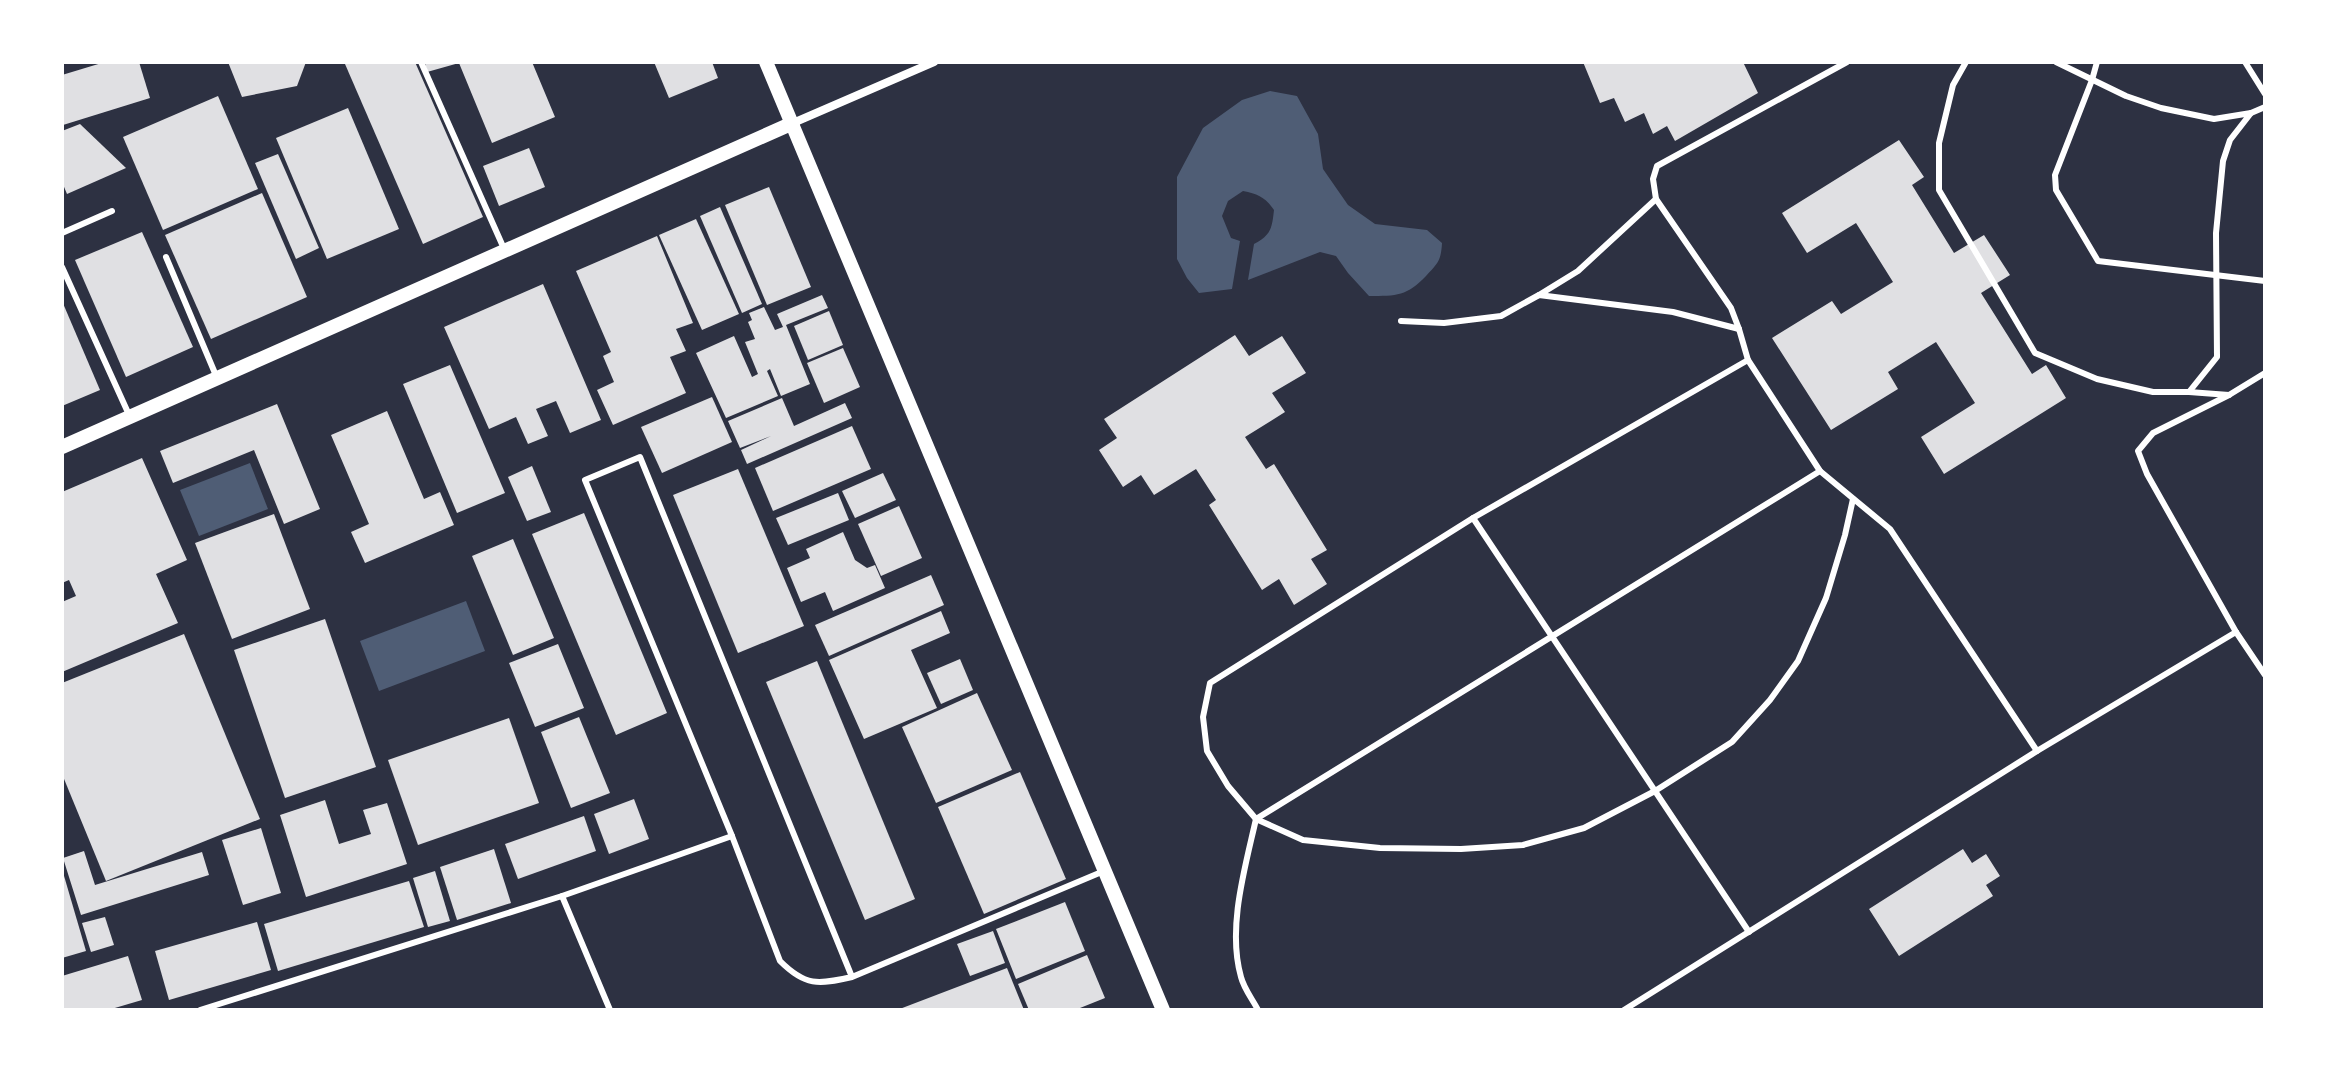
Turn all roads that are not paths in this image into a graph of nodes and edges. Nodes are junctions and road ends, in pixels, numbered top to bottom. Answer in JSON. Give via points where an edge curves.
{"nodes":[{"id":1,"x":421,"y":62,"type":"edge"},
{"id":2,"x":766,"y":62,"type":"edge"},
{"id":3,"x":934,"y":62,"type":"edge"},
{"id":4,"x":1847,"y":62,"type":"edge"},
{"id":5,"x":1966,"y":62,"type":"edge"},
{"id":6,"x":2056,"y":62,"type":"edge"},
{"id":7,"x":2097,"y":62,"type":"edge"},
{"id":8,"x":2245,"y":62,"type":"edge"},
{"id":9,"x":2092,"y":80,"type":"junction"},
{"id":10,"x":2265,"y":94,"type":"edge"},
{"id":11,"x":2265,"y":107,"type":"edge"},
{"id":12,"x":2251,"y":113,"type":"junction"},
{"id":13,"x":793,"y":123,"type":"junction"},
{"id":14,"x":1656,"y":199,"type":"junction"},
{"id":15,"x":112,"y":211,"type":"dead end"},
{"id":16,"x":62,"y":233,"type":"edge"},
{"id":17,"x":505,"y":251,"type":"junction"},
{"id":18,"x":166,"y":257,"type":"dead end"},
{"id":19,"x":62,"y":267,"type":"edge"},
{"id":20,"x":2216,"y":275,"type":"junction"},
{"id":21,"x":2265,"y":281,"type":"edge"},
{"id":22,"x":1539,"y":295,"type":"junction"},
{"id":23,"x":1401,"y":321,"type":"dead end"},
{"id":24,"x":1739,"y":329,"type":"junction"},
{"id":25,"x":1748,"y":360,"type":"junction"},
{"id":26,"x":2265,"y":373,"type":"edge"},
{"id":27,"x":217,"y":378,"type":"junction"},
{"id":28,"x":2189,"y":392,"type":"junction"},
{"id":29,"x":2229,"y":395,"type":"junction"},
{"id":30,"x":130,"y":417,"type":"junction"},
{"id":31,"x":62,"y":447,"type":"edge"},
{"id":32,"x":1820,"y":471,"type":"junction"},
{"id":33,"x":1853,"y":499,"type":"junction"},
{"id":34,"x":1473,"y":518,"type":"junction"},
{"id":35,"x":2236,"y":632,"type":"junction"},
{"id":36,"x":1552,"y":636,"type":"junction"},
{"id":37,"x":2265,"y":675,"type":"edge"},
{"id":38,"x":2037,"y":751,"type":"junction"},
{"id":39,"x":1655,"y":791,"type":"junction"},
{"id":40,"x":1256,"y":819,"type":"junction"},
{"id":41,"x":732,"y":836,"type":"junction"},
{"id":42,"x":1105,"y":870,"type":"junction"},
{"id":43,"x":562,"y":896,"type":"junction"},
{"id":44,"x":1749,"y":932,"type":"junction"},
{"id":45,"x":852,"y":977,"type":"junction"},
{"id":46,"x":200,"y":1010,"type":"edge"},
{"id":47,"x":610,"y":1010,"type":"edge"},
{"id":48,"x":1163,"y":1010,"type":"edge"},
{"id":49,"x":1258,"y":1010,"type":"edge"},
{"id":50,"x":1624,"y":1010,"type":"edge"}],
"edges":[{"from":1,"to":17,"type":"lane"},
{"from":2,"to":13,"type":"street"},
{"from":3,"to":13,"type":"street"},
{"from":4,"to":14,"type":"lane","via":[[1657,166]]},
{"from":5,"to":28,"type":"lane","via":[[1953,85],[1939,143],[1939,190],[2035,353],[2097,379],[2153,392]]},
{"from":6,"to":9,"type":"lane"},
{"from":7,"to":9,"type":"lane"},
{"from":8,"to":10,"type":"lane"},
{"from":9,"to":12,"type":"lane","via":[[2193,115],[2214,119]]},
{"from":9,"to":20,"type":"lane","via":[[2055,175],[2056,190],[2098,261]]},
{"from":11,"to":12,"type":"lane"},
{"from":12,"to":20,"type":"lane","via":[[2230,140],[2223,161]]},
{"from":13,"to":17,"type":"street"},
{"from":13,"to":42,"type":"street"},
{"from":14,"to":22,"type":"lane","via":[[1578,271]]},
{"from":14,"to":24,"type":"lane","via":[[1731,308]]},
{"from":15,"to":16,"type":"lane"},
{"from":17,"to":27,"type":"street"},
{"from":18,"to":27,"type":"lane"},
{"from":19,"to":30,"type":"lane"},
{"from":20,"to":21,"type":"lane"},
{"from":20,"to":28,"type":"lane","via":[[2217,357]]},
{"from":22,"to":23,"type":"lane","via":[[1501,316],[1444,323]]},
{"from":22,"to":24,"type":"lane","via":[[1673,312]]},
{"from":24,"to":25,"type":"lane"},
{"from":25,"to":32,"type":"lane"},
{"from":25,"to":34,"type":"lane"},
{"from":26,"to":29,"type":"lane"},
{"from":27,"to":30,"type":"street"},
{"from":28,"to":29,"type":"lane"},
{"from":29,"to":35,"type":"lane","via":[[2153,433],[2138,451]]},
{"from":30,"to":31,"type":"street"},
{"from":32,"to":33,"type":"lane"},
{"from":32,"to":36,"type":"lane"},
{"from":33,"to":38,"type":"lane","via":[[1890,529]]},
{"from":33,"to":39,"type":"lane","via":[[1826,598],[1798,661],[1732,742]]},
{"from":34,"to":36,"type":"lane"},
{"from":34,"to":40,"type":"lane","via":[[1210,683],[1203,717],[1207,751]]},
{"from":35,"to":37,"type":"lane"},
{"from":35,"to":38,"type":"lane"},
{"from":36,"to":39,"type":"lane"},
{"from":36,"to":40,"type":"lane"},
{"from":38,"to":44,"type":"lane"},
{"from":39,"to":40,"type":"lane","via":[[1584,828],[1523,845],[1380,848],[1303,840]]},
{"from":39,"to":44,"type":"lane"},
{"from":40,"to":49,"type":"lane","via":[[1235,936],[1241,979]]},
{"from":41,"to":43,"type":"lane"},
{"from":41,"to":45,"type":"lane","via":[[780,961],[810,983]]},
{"from":41,"to":45,"type":"lane","via":[[585,480],[640,457]]},
{"from":42,"to":45,"type":"lane"},
{"from":42,"to":48,"type":"street"},
{"from":43,"to":46,"type":"lane"},
{"from":43,"to":47,"type":"lane"},
{"from":44,"to":50,"type":"lane"}]}
